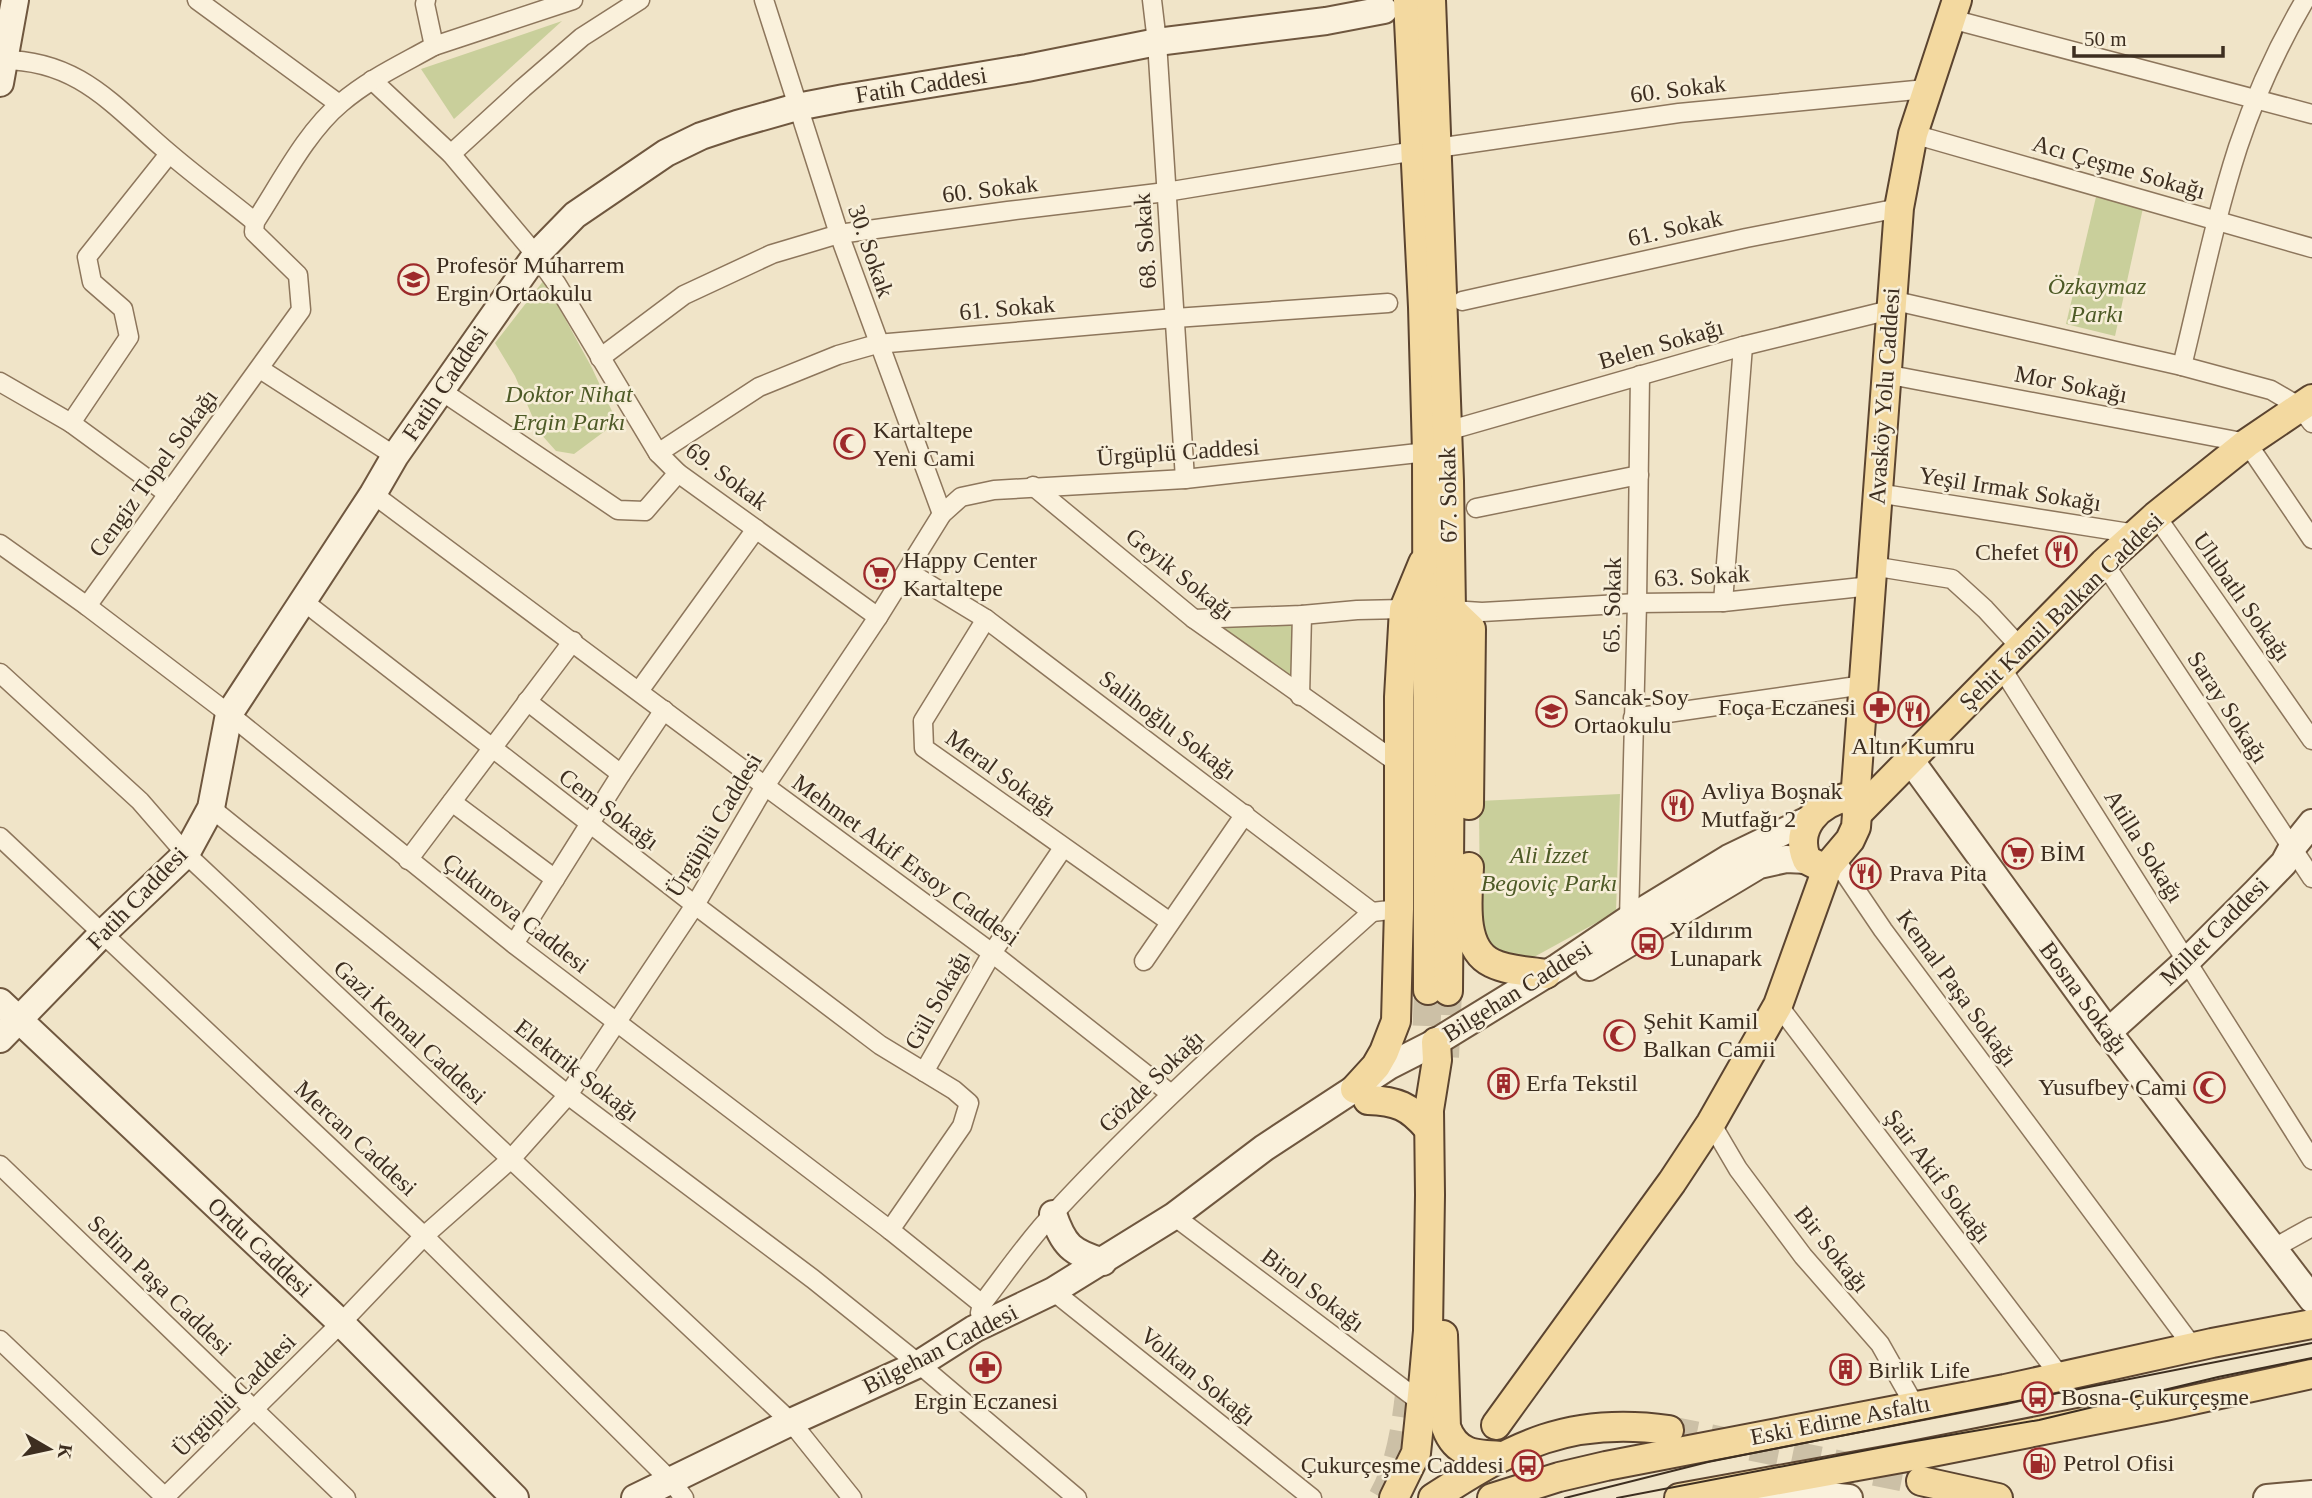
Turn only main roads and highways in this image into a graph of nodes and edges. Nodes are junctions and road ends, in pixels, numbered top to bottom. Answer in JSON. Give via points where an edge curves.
{"nodes":[{"id":1,"x":1431,"y":0,"type":"edge"},
{"id":2,"x":1396,"y":5,"type":"edge"},
{"id":3,"x":1954,"y":10,"type":"edge"},
{"id":4,"x":1426,"y":150,"type":"junction"},
{"id":5,"x":2308,"y":410,"type":"edge"},
{"id":6,"x":1428,"y":551,"type":"junction"},
{"id":7,"x":1451,"y":610,"type":"junction"},
{"id":8,"x":1856,"y":807,"type":"junction"},
{"id":9,"x":1823,"y":862,"type":"junction"},
{"id":10,"x":1546,"y":974,"type":"road end"},
{"id":11,"x":1428,"y":1128,"type":"junction"},
{"id":12,"x":2312,"y":1324,"type":"edge"},
{"id":13,"x":2312,"y":1374,"type":"edge"},
{"id":14,"x":1433,"y":1405,"type":"junction"},
{"id":15,"x":1496,"y":1425,"type":"dead end"},
{"id":16,"x":1669,"y":1430,"type":"tunnel mouth"},
{"id":17,"x":1503,"y":1456,"type":"junction"},
{"id":18,"x":1921,"y":1481,"type":"tunnel mouth"},
{"id":19,"x":1725,"y":1493,"type":"edge"},
{"id":20,"x":1394,"y":1498,"type":"edge"},
{"id":21,"x":1433,"y":1498,"type":"edge"},
{"id":22,"x":1492,"y":1498,"type":"edge"},
{"id":23,"x":1679,"y":1498,"type":"edge"},
{"id":24,"x":1998,"y":1498,"type":"edge"}],
"edges":[{"from":1,"to":4,"type":"main road","name":"67. Sokak"},
{"from":2,"to":4,"type":"main road","name":"67. Sokak"},
{"from":3,"to":8,"type":"main road","name":"Avasköy Yolu Caddesi","via":[[1913,134],[1899,208]]},
{"from":4,"to":6,"type":"main road","name":"67. Sokak","via":[[1423,307]]},
{"from":4,"to":7,"type":"main road","name":"67. Sokak","via":[[1447,431]]},
{"from":5,"to":8,"type":"main road","name":"Şehit Kamil Balkan Caddesi","via":[[2247,443],[2146,525],[1911,761]]},
{"from":6,"to":7,"type":"main road","name":"67. Sokak","via":[[1438,991]]},
{"from":6,"to":11,"type":"main road","via":[[1404,609],[1399,764],[1386,910],[1396,1021],[1361,1094],[1404,1106]]},
{"from":7,"to":10,"type":"main road","via":[[1471,629],[1469,924],[1474,943],[1490,963]]},
{"from":8,"to":9,"type":"main road","via":[[1856,827],[1850,840]]},
{"from":8,"to":9,"type":"main road","via":[[1849,797],[1833,801],[1810,819],[1802,840]]},
{"from":9,"to":15,"type":"main road","via":[[1777,1005],[1711,1123]]},
{"from":11,"to":14,"type":"main road"},
{"from":11,"to":14,"type":"main road","via":[[1437,1051],[1447,1089],[1443,1321]]},
{"from":12,"to":22,"type":"main road","name":"Eski Edirne Asfaltı","via":[[1605,1466]]},
{"from":13,"to":19,"type":"main road","name":"Eski Edirne Asfaltı"},
{"from":14,"to":17,"type":"main road","via":[[1451,1441],[1470,1453]]},
{"from":14,"to":20,"type":"main road"},
{"from":16,"to":17,"type":"main road","via":[[1616,1425],[1577,1429]]},
{"from":17,"to":21,"type":"main road"},
{"from":18,"to":24,"type":"main road"},
{"from":19,"to":23,"type":"main road","name":"Eski Edirne Asfaltı"}]}
